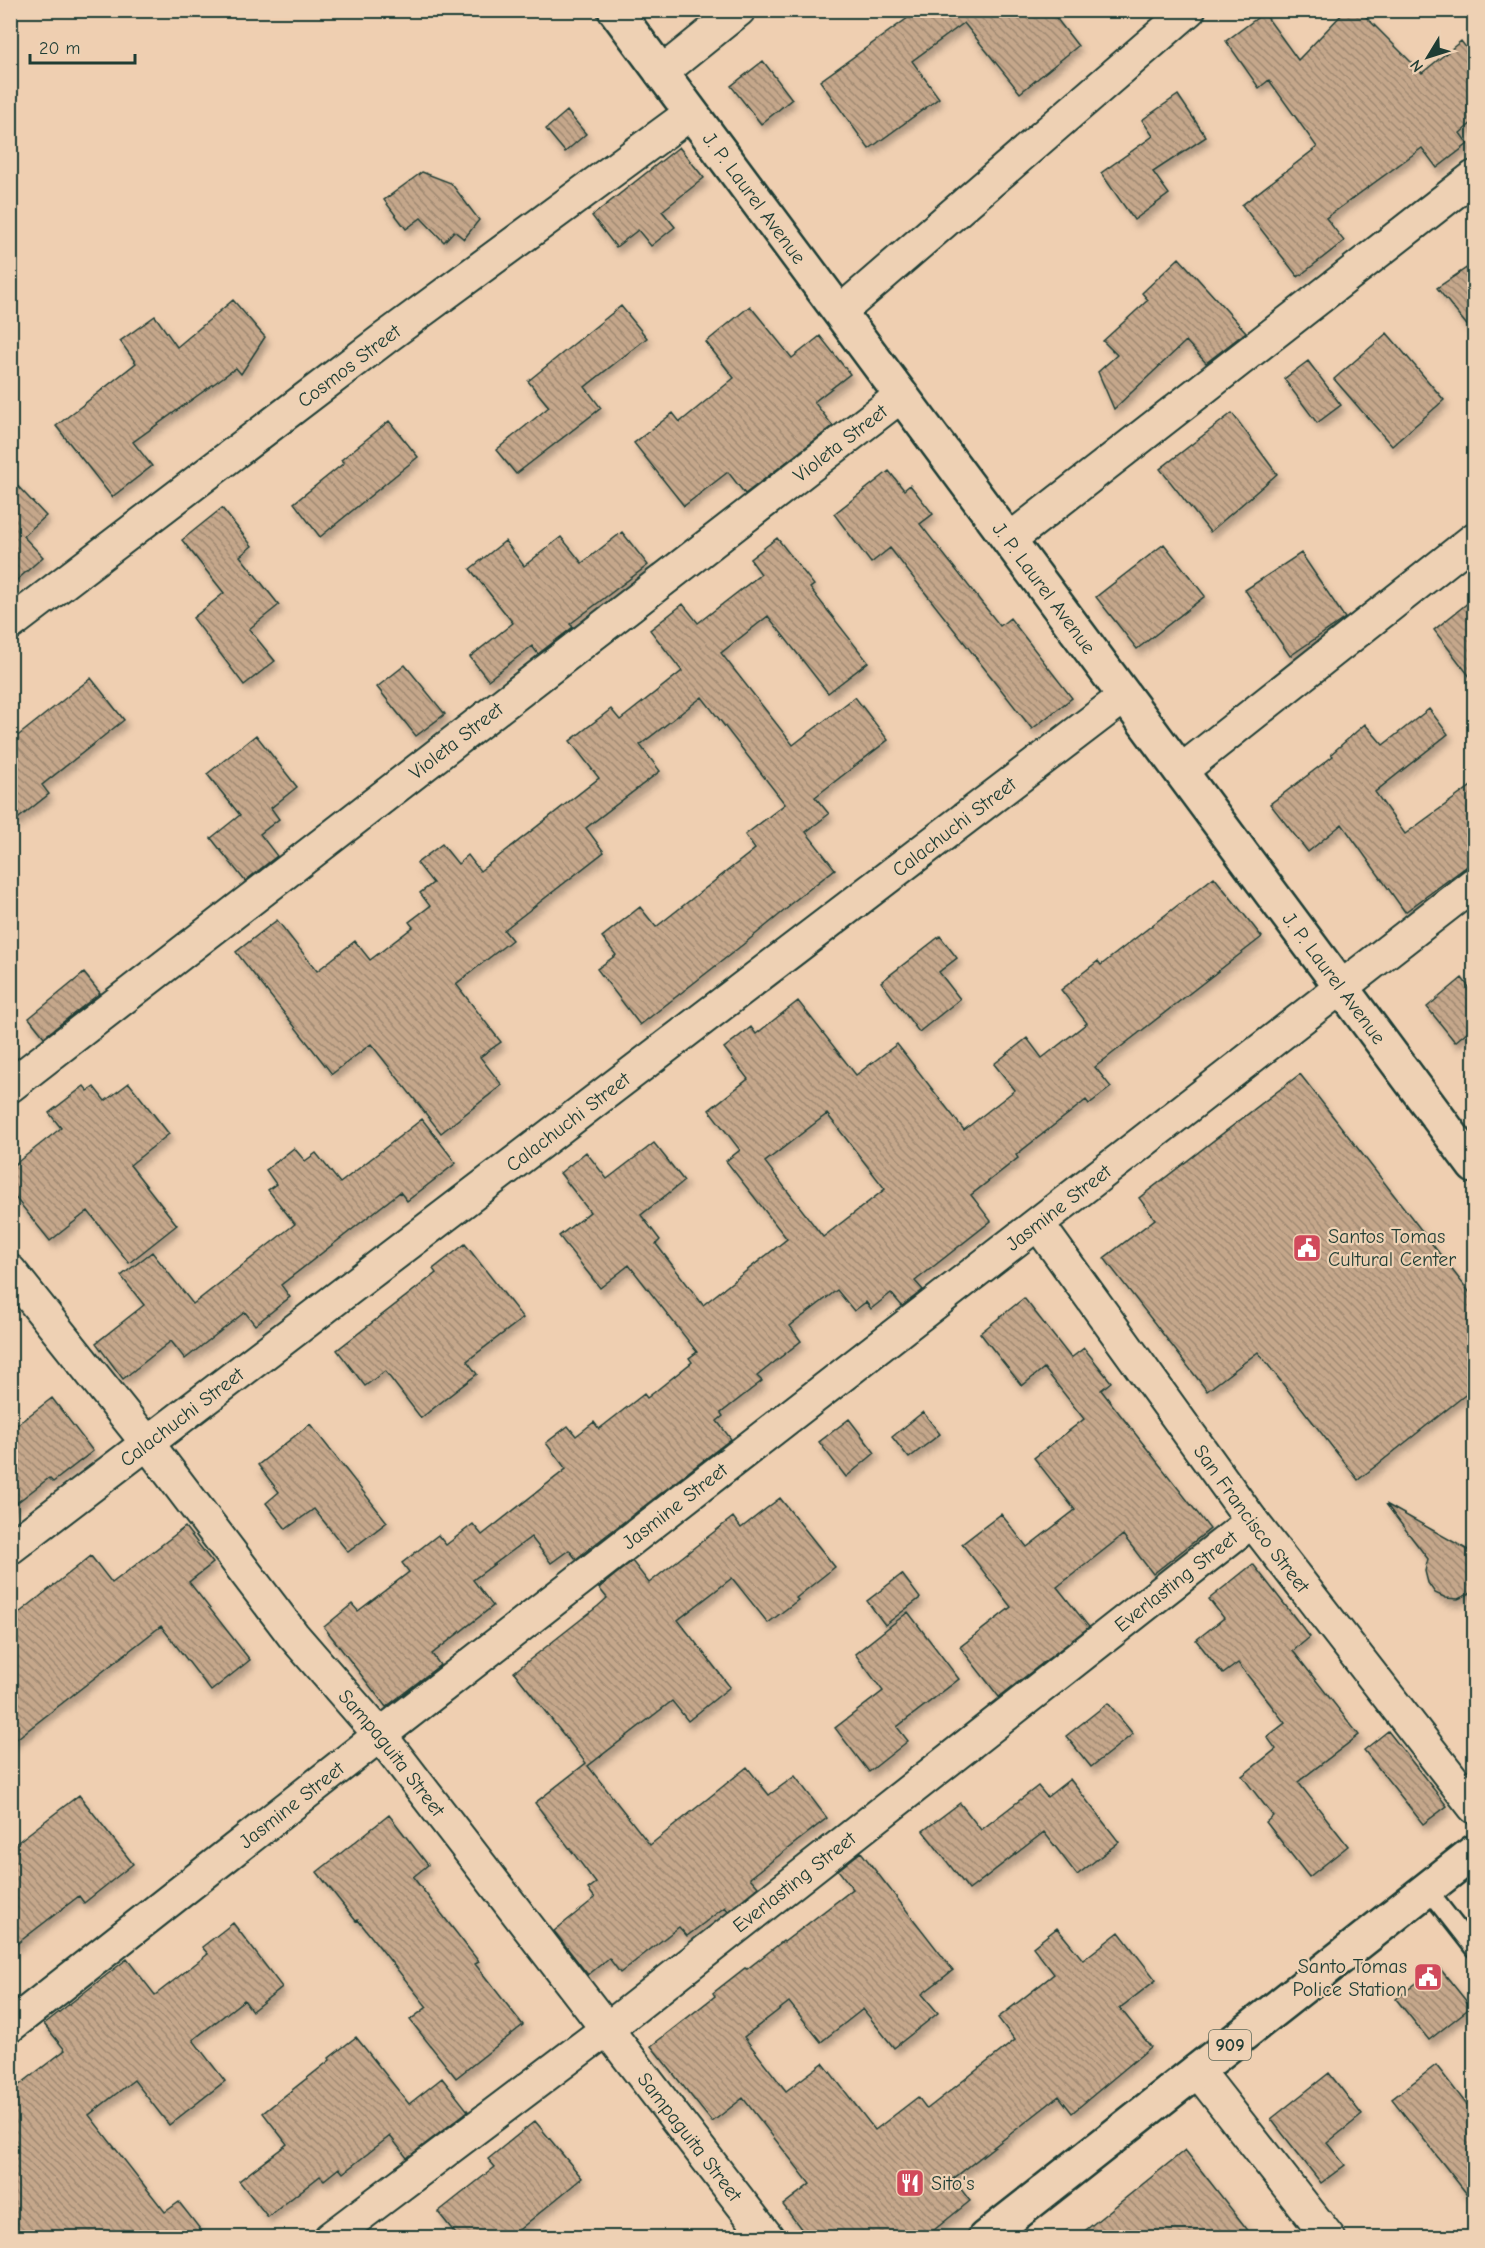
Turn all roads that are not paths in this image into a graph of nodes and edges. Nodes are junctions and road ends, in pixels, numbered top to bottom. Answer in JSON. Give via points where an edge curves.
{"nodes":[{"id":1,"x":615,"y":10,"type":"edge"},
{"id":2,"x":740,"y":10,"type":"edge"},
{"id":3,"x":1189,"y":10,"type":"edge"},
{"id":4,"x":661,"y":73,"type":"junction"},
{"id":5,"x":692,"y":113,"type":"junction"},
{"id":6,"x":1474,"y":177,"type":"edge"},
{"id":7,"x":840,"y":312,"type":"junction"},
{"id":8,"x":902,"y":395,"type":"junction"},
{"id":9,"x":1474,"y":539,"type":"edge"},
{"id":10,"x":1009,"y":540,"type":"junction"},
{"id":11,"x":10,"y":624,"type":"edge"},
{"id":12,"x":1125,"y":696,"type":"junction"},
{"id":13,"x":1181,"y":771,"type":"junction"},
{"id":14,"x":1474,"y":884,"type":"edge"},
{"id":15,"x":1342,"y":988,"type":"junction"},
{"id":16,"x":10,"y":1086,"type":"edge"},
{"id":17,"x":1474,"y":1166,"type":"edge"},
{"id":18,"x":1038,"y":1224,"type":"junction"},
{"id":19,"x":10,"y":1271,"type":"edge"},
{"id":20,"x":148,"y":1444,"type":"junction"},
{"id":21,"x":1252,"y":1521,"type":"junction"},
{"id":22,"x":10,"y":1548,"type":"edge"},
{"id":23,"x":380,"y":1736,"type":"junction"},
{"id":24,"x":1474,"y":1807,"type":"edge"},
{"id":25,"x":1474,"y":1852,"type":"edge"},
{"id":26,"x":1427,"y":1889,"type":"junction"},
{"id":27,"x":1474,"y":1949,"type":"edge"},
{"id":28,"x":10,"y":2026,"type":"edge"},
{"id":29,"x":607,"y":2029,"type":"junction"},
{"id":30,"x":1197,"y":2070,"type":"junction"},
{"id":31,"x":330,"y":2238,"type":"edge"},
{"id":32,"x":768,"y":2238,"type":"edge"},
{"id":33,"x":985,"y":2238,"type":"edge"},
{"id":34,"x":1329,"y":2238,"type":"edge"}],
"edges":[{"from":1,"to":4,"type":"street","name":"J. P. Laurel Avenue"},
{"from":2,"to":4,"type":"street"},
{"from":3,"to":7,"type":"street"},
{"from":4,"to":5,"type":"street","name":"J. P. Laurel Avenue"},
{"from":5,"to":7,"type":"street","name":"J. P. Laurel Avenue"},
{"from":5,"to":11,"type":"street","name":"Cosmos Street","via":[[385,338]]},
{"from":6,"to":10,"type":"street"},
{"from":7,"to":8,"type":"street","name":"J. P. Laurel Avenue"},
{"from":8,"to":10,"type":"street","name":"J. P. Laurel Avenue"},
{"from":8,"to":16,"type":"street","name":"Violeta Street"},
{"from":9,"to":13,"type":"street"},
{"from":10,"to":12,"type":"street","name":"J. P. Laurel Avenue"},
{"from":12,"to":13,"type":"street","name":"J. P. Laurel Avenue"},
{"from":12,"to":20,"type":"street","name":"Calachuchi Street"},
{"from":13,"to":15,"type":"street","name":"J. P. Laurel Avenue"},
{"from":14,"to":15,"type":"street","name":"Jasmine Street"},
{"from":15,"to":17,"type":"street","name":"J. P. Laurel Avenue"},
{"from":15,"to":18,"type":"street","name":"Jasmine Street"},
{"from":18,"to":21,"type":"street","name":"San Francisco Street"},
{"from":18,"to":23,"type":"street","name":"Jasmine Street"},
{"from":19,"to":20,"type":"street","name":"Sampaguita Street"},
{"from":20,"to":22,"type":"street","name":"Calachuchi Street"},
{"from":20,"to":23,"type":"street","name":"Sampaguita Street","via":[[293,1635]]},
{"from":21,"to":24,"type":"street","name":"San Francisco Street"},
{"from":21,"to":29,"type":"street","name":"Everlasting Street"},
{"from":23,"to":28,"type":"street","name":"Jasmine Street"},
{"from":23,"to":29,"type":"street","name":"Sampaguita Street"},
{"from":25,"to":26,"type":"street","number":"909"},
{"from":26,"to":27,"type":"lane"},
{"from":26,"to":30,"type":"street","number":"909"},
{"from":29,"to":31,"type":"street","name":"Everlasting Street"},
{"from":29,"to":32,"type":"street","name":"Sampaguita Street"},
{"from":30,"to":33,"type":"street","number":"909"},
{"from":30,"to":34,"type":"street"}]}
